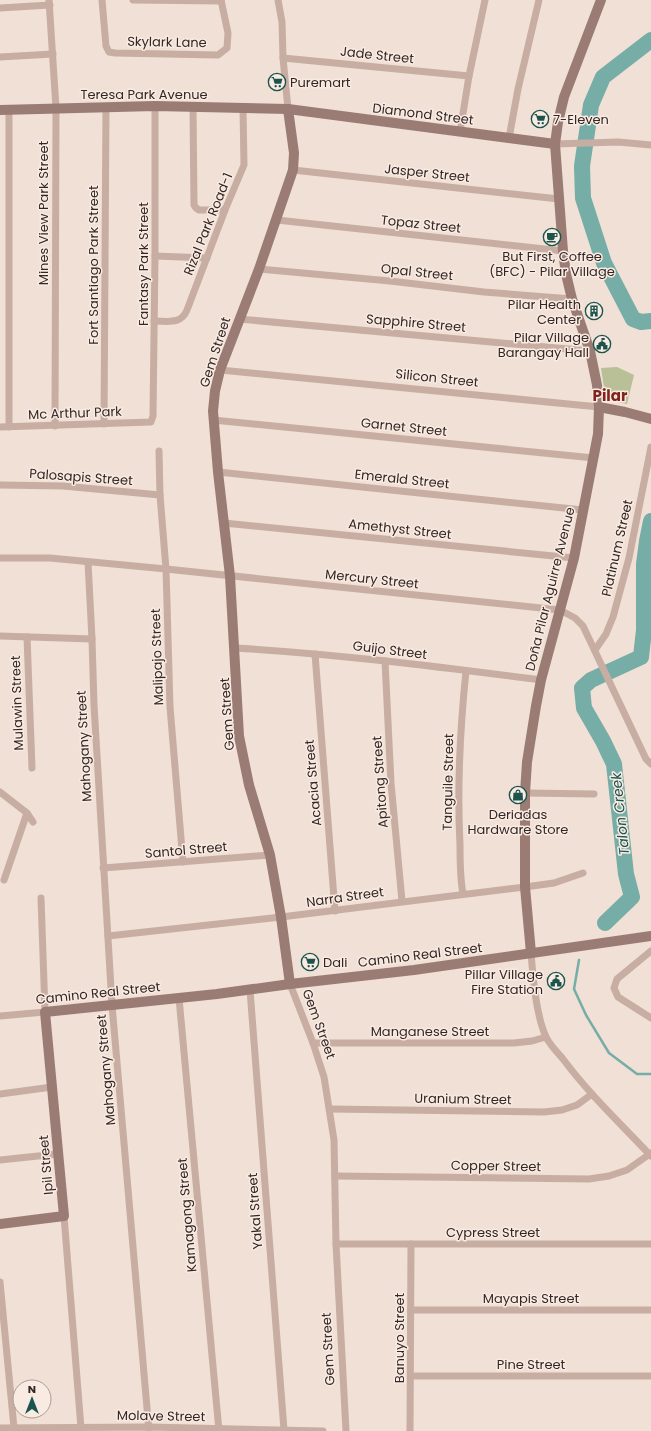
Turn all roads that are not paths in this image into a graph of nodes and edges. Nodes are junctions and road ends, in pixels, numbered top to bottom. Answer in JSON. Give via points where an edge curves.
{"nodes":[{"id":1,"x":102,"y":0,"type":"edge"},
{"id":2,"x":133,"y":0,"type":"edge"},
{"id":3,"x":155,"y":0,"type":"edge"},
{"id":4,"x":278,"y":0,"type":"edge"},
{"id":5,"x":485,"y":0,"type":"edge"},
{"id":6,"x":538,"y":0,"type":"edge"},
{"id":7,"x":601,"y":0,"type":"edge"},
{"id":8,"x":221,"y":1,"type":"edge"},
{"id":9,"x":49,"y":3,"type":"edge"},
{"id":10,"x":0,"y":8,"type":"edge"},
{"id":11,"x":53,"y":54,"type":"junction"},
{"id":12,"x":0,"y":57,"type":"edge"},
{"id":13,"x":283,"y":58,"type":"junction"},
{"id":14,"x":469,"y":76,"type":"junction"},
{"id":15,"x":155,"y":106,"type":"junction"},
{"id":16,"x":193,"y":106,"type":"junction"},
{"id":17,"x":106,"y":107,"type":"junction"},
{"id":18,"x":56,"y":108,"type":"junction"},
{"id":19,"x":243,"y":108,"type":"junction"},
{"id":20,"x":288,"y":109,"type":"junction"},
{"id":21,"x":4,"y":110,"type":"edge"},
{"id":22,"x":460,"y":132,"type":"junction"},
{"id":23,"x":509,"y":138,"type":"junction"},
{"id":24,"x":555,"y":144,"type":"junction"},
{"id":25,"x":651,"y":145,"type":"edge"},
{"id":26,"x":293,"y":170,"type":"junction"},
{"id":27,"x":559,"y":198,"type":"junction"},
{"id":28,"x":225,"y":210,"type":"junction"},
{"id":29,"x":277,"y":220,"type":"junction"},
{"id":30,"x":563,"y":251,"type":"junction"},
{"id":31,"x":155,"y":256,"type":"junction"},
{"id":32,"x":207,"y":258,"type":"junction"},
{"id":33,"x":259,"y":269,"type":"junction"},
{"id":34,"x":572,"y":299,"type":"junction"},
{"id":35,"x":240,"y":319,"type":"junction"},
{"id":36,"x":154,"y":321,"type":"junction"},
{"id":37,"x":590,"y":351,"type":"junction"},
{"id":38,"x":220,"y":370,"type":"junction"},
{"id":39,"x":599,"y":407,"type":"junction"},
{"id":40,"x":651,"y":419,"type":"edge"},
{"id":41,"x":212,"y":420,"type":"junction"},
{"id":42,"x":151,"y":422,"type":"joint"},
{"id":43,"x":104,"y":424,"type":"junction"},
{"id":44,"x":55,"y":426,"type":"junction"},
{"id":45,"x":0,"y":427,"type":"edge"},
{"id":46,"x":9,"y":427,"type":"junction"},
{"id":47,"x":651,"y":447,"type":"edge"},
{"id":48,"x":159,"y":451,"type":"dead end"},
{"id":49,"x":594,"y":458,"type":"junction"},
{"id":50,"x":218,"y":472,"type":"junction"},
{"id":51,"x":0,"y":485,"type":"edge"},
{"id":52,"x":160,"y":495,"type":"junction"},
{"id":53,"x":583,"y":510,"type":"junction"},
{"id":54,"x":224,"y":523,"type":"junction"},
{"id":55,"x":0,"y":558,"type":"edge"},
{"id":56,"x":574,"y":558,"type":"junction"},
{"id":57,"x":88,"y":562,"type":"junction"},
{"id":58,"x":166,"y":569,"type":"junction"},
{"id":59,"x":230,"y":576,"type":"junction"},
{"id":60,"x":560,"y":610,"type":"junction"},
{"id":61,"x":0,"y":636,"type":"edge"},
{"id":62,"x":27,"y":637,"type":"junction"},
{"id":63,"x":92,"y":639,"type":"junction"},
{"id":64,"x":235,"y":648,"type":"junction"},
{"id":65,"x":595,"y":650,"type":"junction"},
{"id":66,"x":315,"y":654,"type":"junction"},
{"id":67,"x":385,"y":661,"type":"junction"},
{"id":68,"x":466,"y":671,"type":"junction"},
{"id":69,"x":541,"y":680,"type":"junction"},
{"id":70,"x":651,"y":764,"type":"edge"},
{"id":71,"x":32,"y":768,"type":"dead end"},
{"id":72,"x":0,"y":792,"type":"edge"},
{"id":73,"x":525,"y":793,"type":"junction"},
{"id":74,"x":594,"y":794,"type":"dead end"},
{"id":75,"x":27,"y":813,"type":"junction"},
{"id":76,"x":33,"y":822,"type":"dead end"},
{"id":77,"x":270,"y":855,"type":"junction"},
{"id":78,"x":183,"y":862,"type":"junction"},
{"id":79,"x":103,"y":868,"type":"junction"},
{"id":80,"x":583,"y":873,"type":"dead end"},
{"id":81,"x":4,"y":880,"type":"dead end"},
{"id":82,"x":525,"y":887,"type":"junction"},
{"id":83,"x":462,"y":894,"type":"junction"},
{"id":84,"x":41,"y":898,"type":"dead end"},
{"id":85,"x":402,"y":902,"type":"junction"},
{"id":86,"x":335,"y":911,"type":"junction"},
{"id":87,"x":281,"y":917,"type":"junction"},
{"id":88,"x":108,"y":936,"type":"junction"},
{"id":89,"x":651,"y":936,"type":"edge"},
{"id":90,"x":651,"y":951,"type":"edge"},
{"id":91,"x":531,"y":953,"type":"junction"},
{"id":92,"x":290,"y":984,"type":"junction"},
{"id":93,"x":250,"y":990,"type":"junction"},
{"id":94,"x":179,"y":998,"type":"junction"},
{"id":95,"x":112,"y":1005,"type":"junction"},
{"id":96,"x":45,"y":1012,"type":"junction"},
{"id":97,"x":0,"y":1016,"type":"edge"},
{"id":98,"x":651,"y":1018,"type":"edge"},
{"id":99,"x":546,"y":1037,"type":"junction"},
{"id":100,"x":314,"y":1043,"type":"junction"},
{"id":101,"x":52,"y":1087,"type":"junction"},
{"id":102,"x":0,"y":1094,"type":"edge"},
{"id":103,"x":592,"y":1094,"type":"junction"},
{"id":104,"x":330,"y":1109,"type":"junction"},
{"id":105,"x":57,"y":1154,"type":"junction"},
{"id":106,"x":651,"y":1154,"type":"edge"},
{"id":107,"x":0,"y":1160,"type":"edge"},
{"id":108,"x":335,"y":1176,"type":"junction"},
{"id":109,"x":64,"y":1216,"type":"junction"},
{"id":110,"x":0,"y":1224,"type":"edge"},
{"id":111,"x":336,"y":1244,"type":"junction"},
{"id":112,"x":411,"y":1244,"type":"junction"},
{"id":113,"x":651,"y":1244,"type":"edge"},
{"id":114,"x":0,"y":1282,"type":"edge"},
{"id":115,"x":411,"y":1310,"type":"junction"},
{"id":116,"x":651,"y":1310,"type":"edge"},
{"id":117,"x":412,"y":1376,"type":"junction"},
{"id":118,"x":651,"y":1376,"type":"edge"},
{"id":119,"x":0,"y":1428,"type":"edge"},
{"id":120,"x":14,"y":1428,"type":"junction"},
{"id":121,"x":81,"y":1428,"type":"junction"},
{"id":122,"x":149,"y":1429,"type":"edge"},
{"id":123,"x":219,"y":1430,"type":"edge"},
{"id":124,"x":284,"y":1430,"type":"edge"},
{"id":125,"x":322,"y":1431,"type":"edge"},
{"id":126,"x":346,"y":1431,"type":"edge"},
{"id":127,"x":410,"y":1431,"type":"edge"}],
"edges":[{"from":1,"to":8,"type":"street","name":"Skylark Lane","via":[[106,46],[109,52],[218,55],[227,48],[228,32]]},
{"from":2,"to":3,"type":"street"},
{"from":3,"to":8,"type":"street"},
{"from":4,"to":13,"type":"street","name":"Gem Street","via":[[282,22]]},
{"from":5,"to":14,"type":"street"},
{"from":6,"to":23,"type":"street"},
{"from":7,"to":24,"type":"street","name":"Doña Pilar Aguirre Avenue","via":[[564,97]]},
{"from":9,"to":10,"type":"street"},
{"from":9,"to":11,"type":"street","name":"Mines View Park Street"},
{"from":11,"to":12,"type":"street"},
{"from":11,"to":18,"type":"street","name":"Mines View Park Street"},
{"from":13,"to":14,"type":"street","name":"Jade Street"},
{"from":13,"to":20,"type":"street","name":"Gem Street"},
{"from":14,"to":22,"type":"street"},
{"from":15,"to":16,"type":"street","name":"Teresa Park Avenue"},
{"from":15,"to":17,"type":"street","name":"Teresa Park Avenue"},
{"from":15,"to":31,"type":"street","name":"Fantasy Park Street"},
{"from":16,"to":19,"type":"street","name":"Teresa Park Avenue"},
{"from":16,"to":28,"type":"street","via":[[194,205],[199,210]]},
{"from":17,"to":18,"type":"street","name":"Teresa Park Avenue"},
{"from":17,"to":43,"type":"street","name":"Fort Santiago Park Street"},
{"from":18,"to":21,"type":"street","name":"Teresa Park Avenue"},
{"from":18,"to":44,"type":"street","name":"Mines View Park Street"},
{"from":19,"to":20,"type":"street","name":"Teresa Park Avenue"},
{"from":19,"to":28,"type":"street","name":"Rizal Park Road-1","via":[[244,165]]},
{"from":20,"to":22,"type":"street","name":"Diamond Street"},
{"from":20,"to":26,"type":"street","name":"Gem Street","via":[[294,153]]},
{"from":21,"to":46,"type":"street"},
{"from":22,"to":23,"type":"street","name":"Diamond Street"},
{"from":23,"to":24,"type":"street","name":"Diamond Street"},
{"from":24,"to":25,"type":"street","via":[[614,142]]},
{"from":24,"to":27,"type":"street","name":"Doña Pilar Aguirre Avenue"},
{"from":26,"to":27,"type":"street","name":"Jasper Street"},
{"from":26,"to":29,"type":"street","name":"Gem Street"},
{"from":27,"to":30,"type":"street","name":"Doña Pilar Aguirre Avenue"},
{"from":28,"to":32,"type":"street","name":"Rizal Park Road-1"},
{"from":29,"to":30,"type":"street","name":"Topaz Street"},
{"from":29,"to":33,"type":"street","name":"Gem Street"},
{"from":30,"to":34,"type":"street","name":"Doña Pilar Aguirre Avenue"},
{"from":31,"to":32,"type":"street"},
{"from":31,"to":36,"type":"street","name":"Fantasy Park Street"},
{"from":32,"to":36,"type":"street","name":"Rizal Park Road-1","via":[[185,315],[176,321]]},
{"from":33,"to":34,"type":"street","name":"Opal Street"},
{"from":33,"to":35,"type":"street","name":"Gem Street"},
{"from":34,"to":37,"type":"street","name":"Doña Pilar Aguirre Avenue"},
{"from":35,"to":37,"type":"street","name":"Sapphire Street"},
{"from":35,"to":38,"type":"street","name":"Gem Street"},
{"from":36,"to":42,"type":"street","name":"Fantasy Park Street"},
{"from":37,"to":39,"type":"street","name":"Doña Pilar Aguirre Avenue"},
{"from":38,"to":39,"type":"street","name":"Silicon Street"},
{"from":38,"to":41,"type":"street","name":"Gem Street"},
{"from":39,"to":40,"type":"street","name":"Silicon Street"},
{"from":39,"to":49,"type":"street","name":"Doña Pilar Aguirre Avenue"},
{"from":41,"to":49,"type":"street","name":"Garnet Street"},
{"from":41,"to":50,"type":"street","name":"Gem Street"},
{"from":42,"to":43,"type":"street","name":"Mc Arthur Park"},
{"from":43,"to":44,"type":"street","name":"Mc Arthur Park"},
{"from":44,"to":46,"type":"street","name":"Mc Arthur Park"},
{"from":45,"to":46,"type":"street","name":"Mc Arthur Park"},
{"from":47,"to":65,"type":"street","name":"Platinum Street","via":[[629,558],[613,617]]},
{"from":48,"to":52,"type":"street","name":"Malipajo Street"},
{"from":49,"to":53,"type":"street","name":"Doña Pilar Aguirre Avenue"},
{"from":50,"to":53,"type":"street","name":"Emerald Street"},
{"from":50,"to":54,"type":"street","name":"Gem Street"},
{"from":51,"to":52,"type":"street","name":"Palosapis Street","via":[[63,486]]},
{"from":52,"to":58,"type":"street","name":"Malipajo Street"},
{"from":53,"to":56,"type":"street","name":"Doña Pilar Aguirre Avenue"},
{"from":54,"to":56,"type":"street","name":"Amethyst Street"},
{"from":54,"to":59,"type":"street","name":"Gem Street"},
{"from":55,"to":57,"type":"street","name":"Mercury Street","via":[[50,558]]},
{"from":56,"to":60,"type":"street","name":"Doña Pilar Aguirre Avenue"},
{"from":57,"to":58,"type":"street","name":"Mercury Street"},
{"from":57,"to":63,"type":"street","name":"Mahogany Street"},
{"from":58,"to":59,"type":"street","name":"Mercury Street"},
{"from":58,"to":78,"type":"street","name":"Malipajo Street","via":[[170,707]]},
{"from":59,"to":60,"type":"street","name":"Mercury Street"},
{"from":59,"to":64,"type":"street","name":"Gem Street"},
{"from":60,"to":65,"type":"street","name":"Mercury Street","via":[[575,618],[582,626]]},
{"from":60,"to":69,"type":"street","name":"Doña Pilar Aguirre Avenue"},
{"from":61,"to":62,"type":"street"},
{"from":62,"to":63,"type":"street"},
{"from":62,"to":71,"type":"street","name":"Mulawin Street"},
{"from":63,"to":79,"type":"street","name":"Mahogany Street"},
{"from":64,"to":66,"type":"street","name":"Guijo Street"},
{"from":64,"to":77,"type":"street","name":"Gem Street","via":[[239,736],[249,785]]},
{"from":65,"to":70,"type":"street","name":"Mercury Street","via":[[646,759]]},
{"from":66,"to":67,"type":"street","name":"Guijo Street"},
{"from":66,"to":86,"type":"street","name":"Acacia Street"},
{"from":67,"to":68,"type":"street","name":"Guijo Street"},
{"from":67,"to":85,"type":"street","name":"Apitong Street","via":[[390,769]]},
{"from":68,"to":69,"type":"street","name":"Guijo Street"},
{"from":68,"to":83,"type":"street","name":"Tanguile Street","via":[[458,778]]},
{"from":69,"to":73,"type":"street","name":"Doña Pilar Aguirre Avenue","via":[[531,734]]},
{"from":72,"to":75,"type":"street"},
{"from":73,"to":74,"type":"street"},
{"from":73,"to":82,"type":"street","name":"Doña Pilar Aguirre Avenue"},
{"from":75,"to":76,"type":"street"},
{"from":75,"to":81,"type":"street"},
{"from":77,"to":78,"type":"street","name":"Santol Street"},
{"from":77,"to":87,"type":"street","name":"Gem Street"},
{"from":78,"to":79,"type":"street","name":"Santol Street"},
{"from":79,"to":88,"type":"street","name":"Mahogany Street"},
{"from":80,"to":82,"type":"street","name":"Narra Street","via":[[554,883]]},
{"from":82,"to":83,"type":"street","name":"Narra Street"},
{"from":82,"to":91,"type":"street","name":"Doña Pilar Aguirre Avenue"},
{"from":83,"to":85,"type":"street","name":"Narra Street"},
{"from":84,"to":96,"type":"street","name":"Ipil Street"},
{"from":85,"to":86,"type":"street","name":"Narra Street"},
{"from":86,"to":87,"type":"street","name":"Narra Street"},
{"from":87,"to":88,"type":"street","name":"Narra Street"},
{"from":87,"to":92,"type":"street","name":"Gem Street"},
{"from":88,"to":95,"type":"street","name":"Mahogany Street"},
{"from":89,"to":91,"type":"street","name":"Camino Real Street"},
{"from":90,"to":98,"type":"street","via":[[617,980],[614,988],[618,997]]},
{"from":91,"to":92,"type":"street","name":"Camino Real Street"},
{"from":91,"to":99,"type":"street","name":"Doña Pilar Aguirre Avenue","via":[[538,1005]]},
{"from":92,"to":93,"type":"street","name":"Camino Real Street"},
{"from":92,"to":100,"type":"street","name":"Gem Street"},
{"from":93,"to":94,"type":"street","name":"Camino Real Street"},
{"from":93,"to":124,"type":"street","name":"Yakal Street"},
{"from":94,"to":95,"type":"street","name":"Camino Real Street"},
{"from":94,"to":123,"type":"street","name":"Kamagong Street"},
{"from":95,"to":96,"type":"street","name":"Camino Real Street"},
{"from":95,"to":122,"type":"street","name":"Mahogany Street"},
{"from":96,"to":97,"type":"street","name":"Camino Real Street"},
{"from":96,"to":101,"type":"street","name":"Ipil Street"},
{"from":99,"to":100,"type":"street","name":"Manganese Street","via":[[532,1042],[514,1043]]},
{"from":99,"to":103,"type":"street","name":"Doña Pilar Aguirre Avenue"},
{"from":100,"to":104,"type":"street","name":"Gem Street"},
{"from":101,"to":102,"type":"street"},
{"from":101,"to":105,"type":"street","name":"Ipil Street"},
{"from":103,"to":104,"type":"street","name":"Uranium Street","via":[[577,1105],[544,1112]]},
{"from":103,"to":106,"type":"street","name":"Doña Pilar Aguirre Avenue"},
{"from":104,"to":108,"type":"street","name":"Gem Street"},
{"from":105,"to":107,"type":"street"},
{"from":105,"to":109,"type":"street","name":"Ipil Street"},
{"from":106,"to":108,"type":"street","name":"Copper Street","via":[[627,1170],[589,1179]]},
{"from":108,"to":111,"type":"street","name":"Gem Street"},
{"from":109,"to":110,"type":"street"},
{"from":109,"to":121,"type":"street","name":"Ipil Street"},
{"from":111,"to":112,"type":"street","name":"Cypress Street"},
{"from":111,"to":126,"type":"street","name":"Gem Street"},
{"from":112,"to":113,"type":"street","name":"Cypress Street"},
{"from":112,"to":115,"type":"street","name":"Banuyo Street"},
{"from":114,"to":120,"type":"street"},
{"from":115,"to":116,"type":"street","name":"Mayapis Street"},
{"from":115,"to":117,"type":"street","name":"Banuyo Street"},
{"from":117,"to":118,"type":"street","name":"Pine Street"},
{"from":117,"to":127,"type":"street","name":"Banuyo Street"},
{"from":119,"to":120,"type":"street","name":"Molave Street"},
{"from":120,"to":121,"type":"street","name":"Molave Street"},
{"from":121,"to":122,"type":"street","name":"Molave Street"},
{"from":122,"to":123,"type":"street","name":"Molave Street"},
{"from":123,"to":124,"type":"street","name":"Molave Street"},
{"from":124,"to":125,"type":"street","name":"Molave Street"}]}
